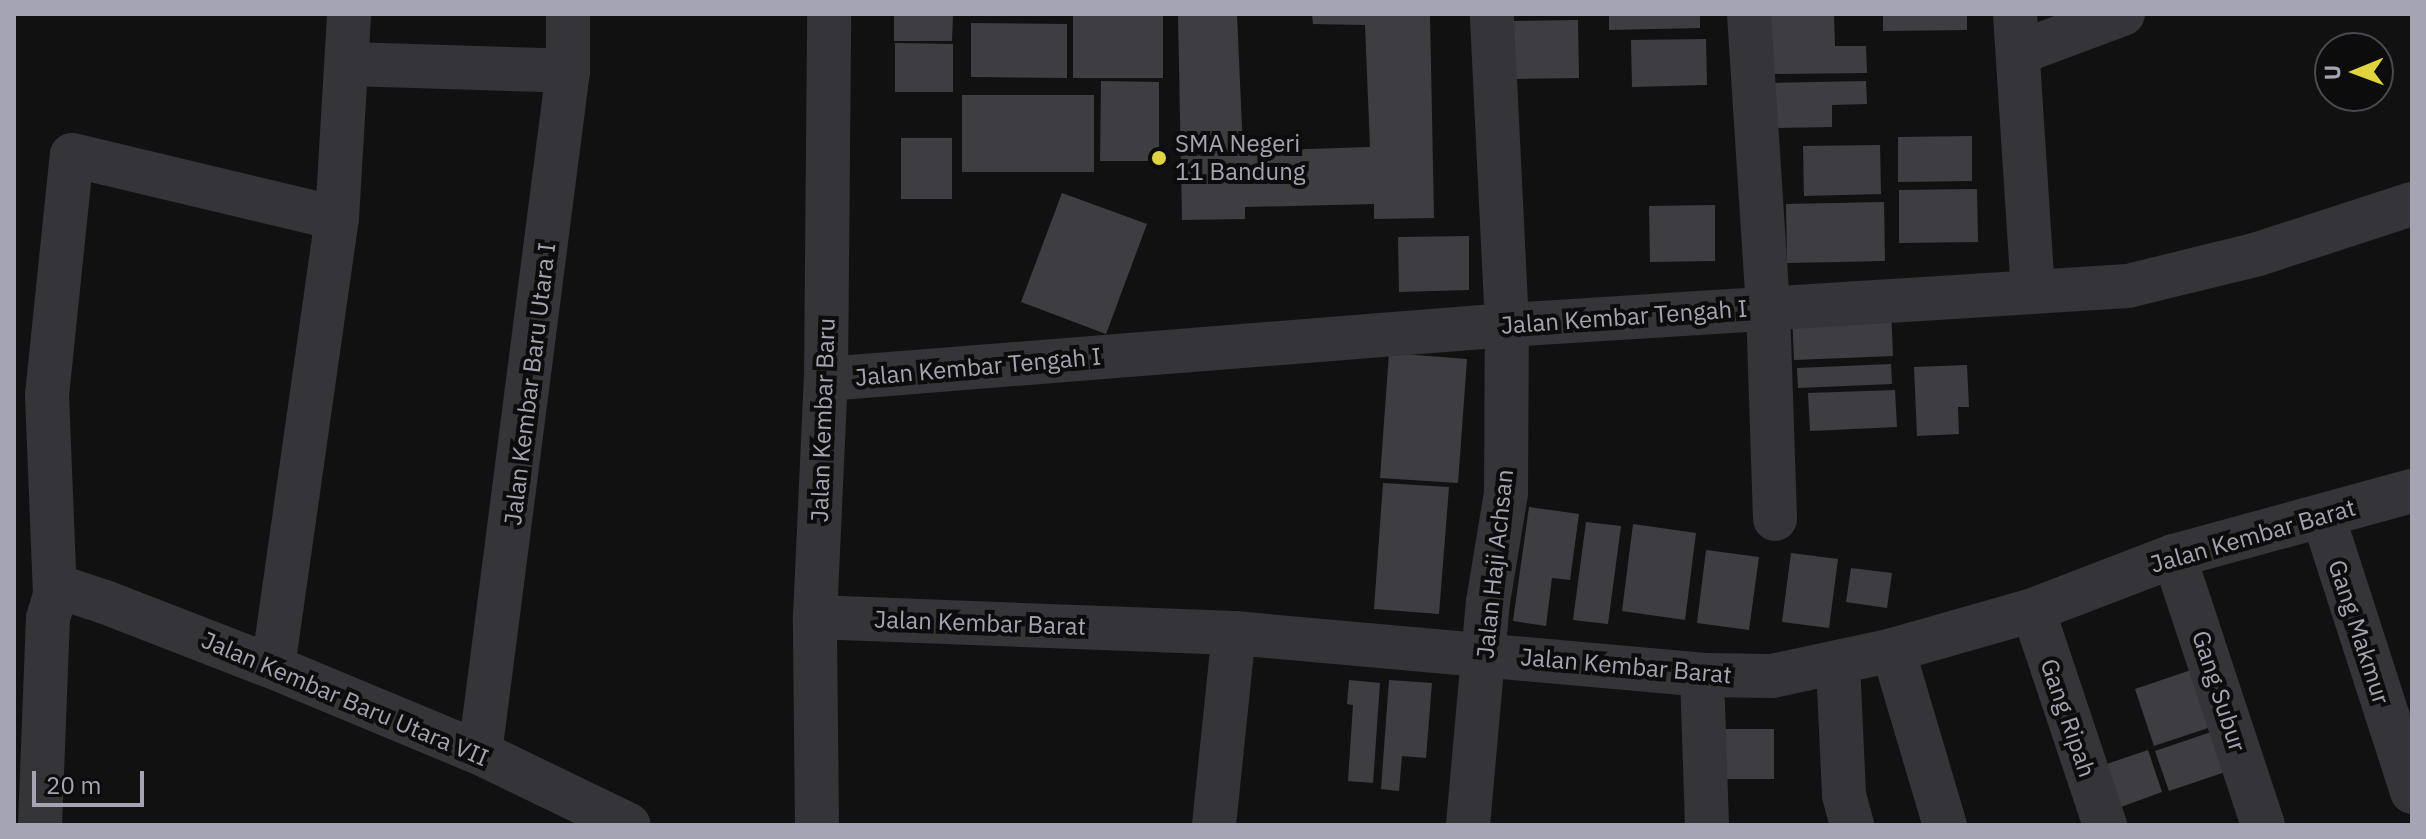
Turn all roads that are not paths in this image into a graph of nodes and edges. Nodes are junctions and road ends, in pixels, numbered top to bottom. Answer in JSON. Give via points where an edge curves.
{"nodes":[{"id":1,"x":349,"y":14,"type":"edge"},
{"id":2,"x":568,"y":14,"type":"edge"},
{"id":3,"x":829,"y":14,"type":"edge"},
{"id":4,"x":1492,"y":14,"type":"edge"},
{"id":5,"x":1749,"y":14,"type":"edge"},
{"id":6,"x":2123,"y":14,"type":"edge"},
{"id":7,"x":2016,"y":33,"type":"edge"},
{"id":8,"x":350,"y":64,"type":"junction"},
{"id":9,"x":568,"y":71,"type":"junction"},
{"id":10,"x":2412,"y":204,"type":"edge"},
{"id":11,"x":337,"y":218,"type":"junction"},
{"id":12,"x":2033,"y":290,"type":"junction"},
{"id":13,"x":1768,"y":307,"type":"junction"},
{"id":14,"x":1507,"y":325,"type":"junction"},
{"id":15,"x":826,"y":379,"type":"junction"},
{"id":16,"x":2412,"y":491,"type":"edge"},
{"id":17,"x":1775,"y":519,"type":"dead end"},
{"id":18,"x":2327,"y":532,"type":"junction"},
{"id":19,"x":2174,"y":556,"type":"junction"},
{"id":20,"x":55,"y":595,"type":"junction"},
{"id":21,"x":2033,"y":610,"type":"junction"},
{"id":22,"x":815,"y":617,"type":"junction"},
{"id":23,"x":1234,"y":633,"type":"junction"},
{"id":24,"x":1893,"y":650,"type":"junction"},
{"id":25,"x":1484,"y":655,"type":"junction"},
{"id":26,"x":1838,"y":663,"type":"junction"},
{"id":27,"x":273,"y":667,"type":"junction"},
{"id":28,"x":1702,"y":675,"type":"junction"},
{"id":29,"x":480,"y":753,"type":"junction"},
{"id":30,"x":2412,"y":792,"type":"edge"},
{"id":31,"x":40,"y":825,"type":"edge"},
{"id":32,"x":629,"y":825,"type":"edge"},
{"id":33,"x":817,"y":825,"type":"edge"},
{"id":34,"x":1214,"y":825,"type":"edge"},
{"id":35,"x":1468,"y":825,"type":"edge"},
{"id":36,"x":1707,"y":825,"type":"edge"},
{"id":37,"x":1852,"y":825,"type":"edge"},
{"id":38,"x":1945,"y":825,"type":"edge"},
{"id":39,"x":2105,"y":825,"type":"edge"},
{"id":40,"x":2263,"y":825,"type":"edge"}],
"edges":[{"from":1,"to":8,"type":"street"},
{"from":2,"to":9,"type":"street","name":"Jalan Kembar Baru Utara I"},
{"from":3,"to":15,"type":"street","name":"Jalan Kembar Baru"},
{"from":4,"to":14,"type":"street","name":"Jalan Haji Achsan"},
{"from":5,"to":13,"type":"street"},
{"from":6,"to":7,"type":"street"},
{"from":7,"to":12,"type":"street"},
{"from":8,"to":9,"type":"street"},
{"from":8,"to":11,"type":"street"},
{"from":9,"to":29,"type":"street","name":"Jalan Kembar Baru Utara I"},
{"from":10,"to":12,"type":"street","name":"Jalan Kembar Tengah I","via":[[2258,254],[2128,286]]},
{"from":11,"to":20,"type":"street","via":[[72,155],[47,395]]},
{"from":11,"to":27,"type":"street"},
{"from":12,"to":13,"type":"street","name":"Jalan Kembar Tengah I"},
{"from":13,"to":14,"type":"street","name":"Jalan Kembar Tengah I"},
{"from":13,"to":17,"type":"street"},
{"from":14,"to":15,"type":"street","name":"Jalan Kembar Tengah I"},
{"from":14,"to":25,"type":"street","name":"Jalan Haji Achsan","via":[[1506,493]]},
{"from":15,"to":22,"type":"street","name":"Jalan Kembar Baru"},
{"from":16,"to":18,"type":"street","name":"Jalan Kembar Barat"},
{"from":18,"to":19,"type":"street","name":"Jalan Kembar Barat"},
{"from":18,"to":30,"type":"street","name":"Gang Makmur"},
{"from":19,"to":21,"type":"street","name":"Jalan Kembar Barat"},
{"from":19,"to":40,"type":"street","name":"Gang Subur"},
{"from":20,"to":27,"type":"street","name":"Jalan Kembar Baru Utara VII","via":[[71,591],[93,598]]},
{"from":20,"to":31,"type":"street","via":[[48,618]]},
{"from":21,"to":24,"type":"street","name":"Jalan Kembar Barat"},
{"from":21,"to":39,"type":"street","name":"Gang Ripah"},
{"from":22,"to":23,"type":"street","name":"Jalan Kembar Barat"},
{"from":22,"to":33,"type":"street","name":"Jalan Kembar Baru"},
{"from":23,"to":25,"type":"street","name":"Jalan Kembar Barat"},
{"from":23,"to":34,"type":"street"},
{"from":24,"to":26,"type":"street","name":"Jalan Kembar Barat"},
{"from":24,"to":38,"type":"street"},
{"from":25,"to":28,"type":"street","name":"Jalan Kembar Barat"},
{"from":25,"to":35,"type":"street","name":"Jalan Haji Achsan"},
{"from":26,"to":28,"type":"street","name":"Jalan Kembar Barat","via":[[1772,676]]},
{"from":26,"to":37,"type":"street","via":[[1844,795]]},
{"from":27,"to":29,"type":"street","name":"Jalan Kembar Baru Utara VII"},
{"from":28,"to":36,"type":"street"},
{"from":29,"to":32,"type":"street","name":"Jalan Kembar Baru Utara VII"}]}
